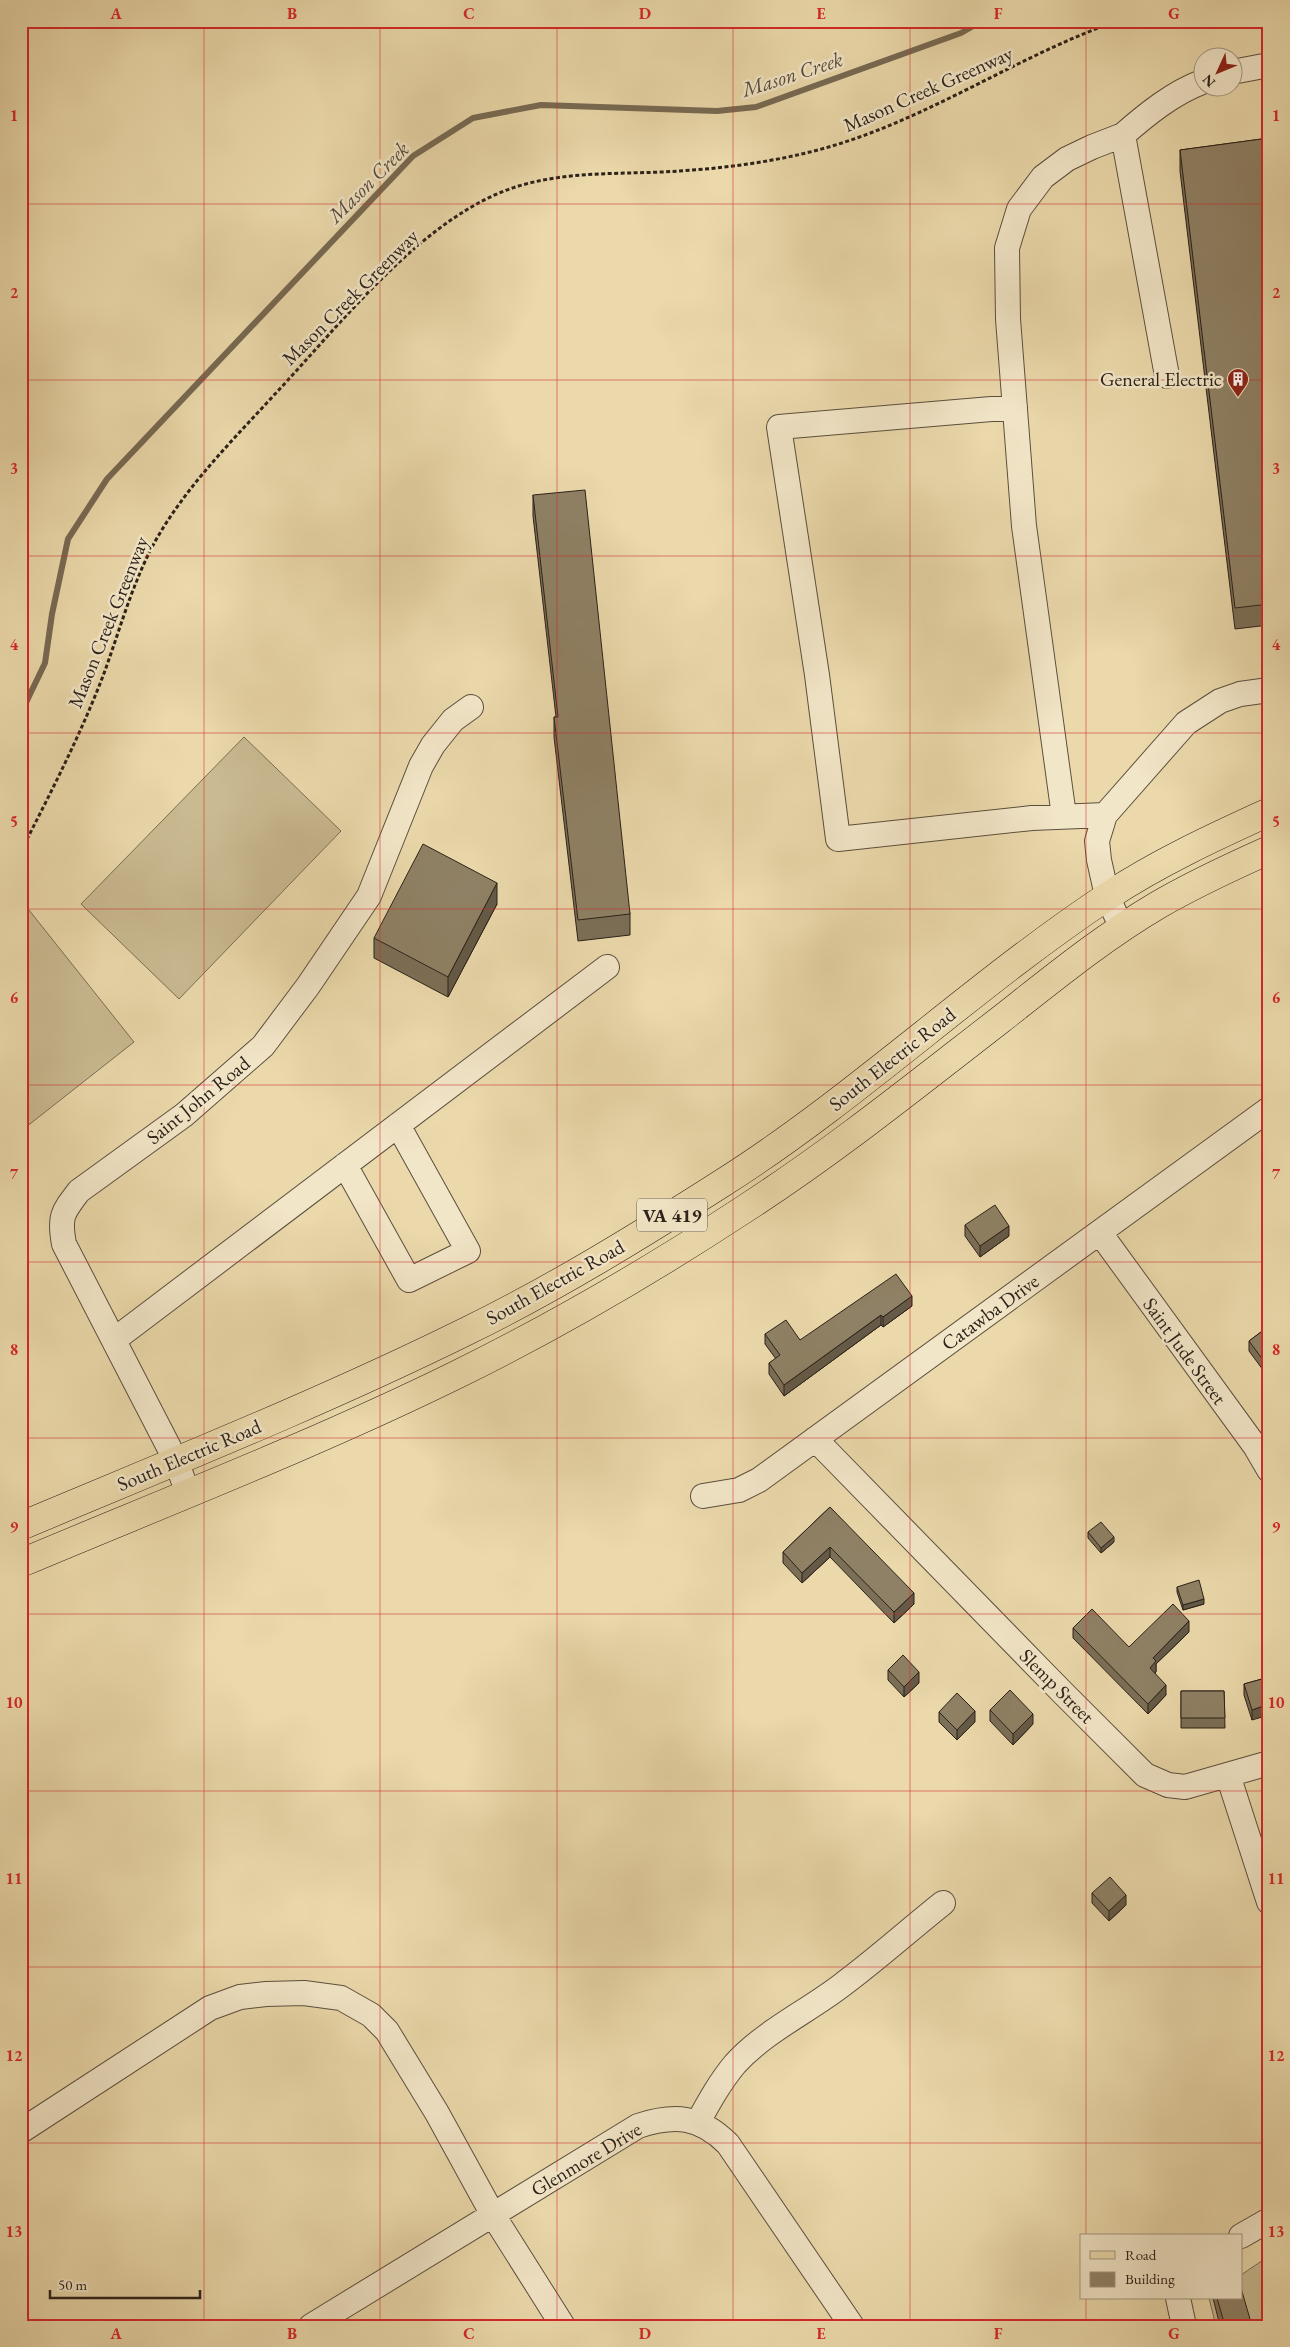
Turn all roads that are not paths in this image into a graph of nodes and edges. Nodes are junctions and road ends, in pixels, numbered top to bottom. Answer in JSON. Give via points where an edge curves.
{"nodes":[{"id":1,"x":1269,"y":65,"type":"edge"},
{"id":2,"x":1242,"y":70,"type":"edge"},
{"id":3,"x":1192,"y":86,"type":"edge"},
{"id":4,"x":1123,"y":135,"type":"junction"},
{"id":5,"x":1167,"y":376,"type":"dead end"},
{"id":6,"x":1015,"y":407,"type":"junction"},
{"id":7,"x":1269,"y":690,"type":"edge"},
{"id":8,"x":471,"y":707,"type":"dead end"},
{"id":9,"x":1269,"y":812,"type":"edge"},
{"id":10,"x":1105,"y":815,"type":"junction"},
{"id":11,"x":1064,"y":816,"type":"junction"},
{"id":12,"x":1269,"y":850,"type":"edge"},
{"id":13,"x":1108,"y":896,"type":"junction"},
{"id":14,"x":1122,"y":928,"type":"junction"},
{"id":15,"x":607,"y":967,"type":"dead end"},
{"id":16,"x":1269,"y":1109,"type":"edge"},
{"id":17,"x":398,"y":1125,"type":"junction"},
{"id":18,"x":345,"y":1165,"type":"junction"},
{"id":19,"x":1100,"y":1233,"type":"junction"},
{"id":20,"x":114,"y":1340,"type":"junction"},
{"id":21,"x":815,"y":1439,"type":"junction"},
{"id":22,"x":176,"y":1461,"type":"junction"},
{"id":23,"x":1269,"y":1470,"type":"edge"},
{"id":24,"x":188,"y":1493,"type":"junction"},
{"id":25,"x":703,"y":1496,"type":"dead end"},
{"id":26,"x":21,"y":1526,"type":"edge"},
{"id":27,"x":21,"y":1563,"type":"edge"},
{"id":28,"x":1269,"y":1763,"type":"edge"},
{"id":29,"x":1228,"y":1775,"type":"junction"},
{"id":30,"x":1269,"y":1902,"type":"edge"},
{"id":31,"x":943,"y":1903,"type":"dead end"},
{"id":32,"x":698,"y":2122,"type":"junction"},
{"id":33,"x":21,"y":2131,"type":"edge"},
{"id":34,"x":494,"y":2215,"type":"junction"},
{"id":35,"x":1269,"y":2220,"type":"edge"},
{"id":36,"x":1242,"y":2235,"type":"edge"},
{"id":37,"x":1178,"y":2300,"type":"edge"},
{"id":38,"x":311,"y":2326,"type":"edge"},
{"id":39,"x":563,"y":2326,"type":"edge"},
{"id":40,"x":852,"y":2326,"type":"edge"},
{"id":41,"x":1184,"y":2326,"type":"edge"}],
"edges":[{"from":1,"to":2,"type":"street"},
{"from":3,"to":4,"type":"street"},
{"from":4,"to":5,"type":"street"},
{"from":4,"to":6,"type":"street","via":[[1066,159],[1043,176],[1019,209],[1007,248],[1008,319]]},
{"from":6,"to":11,"type":"street","via":[[1024,526]]},
{"from":6,"to":11,"type":"street","via":[[779,427],[838,839]]},
{"from":7,"to":10,"type":"street","via":[[1220,701],[1186,723]]},
{"from":8,"to":20,"type":"street","name":"Saint John Road","via":[[453,720],[420,766],[369,896],[263,1046],[184,1115],[79,1191],[66,1208],[60,1224],[64,1244]]},
{"from":9,"to":13,"type":"main road","name":"South Electric Road","number":"VA 419","via":[[1206,841]]},
{"from":10,"to":11,"type":"street"},
{"from":10,"to":13,"type":"street","via":[[1097,841]]},
{"from":12,"to":14,"type":"main road","name":"South Electric Road","number":"VA 419","via":[[1158,905]]},
{"from":13,"to":14,"type":"street"},
{"from":13,"to":22,"type":"main road","name":"South Electric Road","number":"VA 419","via":[[1053,934],[842,1099],[670,1216],[560,1282],[469,1330],[352,1386]]},
{"from":14,"to":24,"type":"main road","name":"South Electric Road","number":"VA 419","via":[[794,1176],[648,1270],[453,1376]]},
{"from":15,"to":17,"type":"street"},
{"from":16,"to":19,"type":"street","name":"Catawba Drive"},
{"from":17,"to":18,"type":"street"},
{"from":17,"to":18,"type":"street","via":[[468,1251],[410,1280]]},
{"from":18,"to":20,"type":"street"},
{"from":19,"to":21,"type":"street","name":"Catawba Drive"},
{"from":19,"to":23,"type":"street","name":"Saint Jude Street"},
{"from":20,"to":22,"type":"street","name":"Saint John Road"},
{"from":21,"to":25,"type":"street","name":"Catawba Drive","via":[[759,1480],[739,1490]]},
{"from":21,"to":29,"type":"street","name":"Slemp Street","via":[[1145,1775],[1168,1786],[1185,1787]]},
{"from":22,"to":24,"type":"street","name":"Saint John Road"},
{"from":22,"to":26,"type":"main road","name":"South Electric Road","number":"VA 419"},
{"from":24,"to":27,"type":"main road","name":"South Electric Road","number":"VA 419"},
{"from":28,"to":29,"type":"street"},
{"from":29,"to":30,"type":"street"},
{"from":31,"to":32,"type":"street","via":[[842,1986],[754,2047],[735,2064],[714,2092]]},
{"from":32,"to":34,"type":"street","name":"Glenmore Drive","via":[[677,2118],[638,2126]]},
{"from":32,"to":40,"type":"street","name":"Glenmore Drive","via":[[715,2131],[728,2144]]},
{"from":33,"to":34,"type":"street","via":[[210,2008],[266,1994],[304,1993],[341,1998],[371,2015],[387,2030]]},
{"from":34,"to":38,"type":"street","name":"Glenmore Drive"},
{"from":34,"to":39,"type":"street"},
{"from":35,"to":36,"type":"street"},
{"from":37,"to":41,"type":"street"}]}
